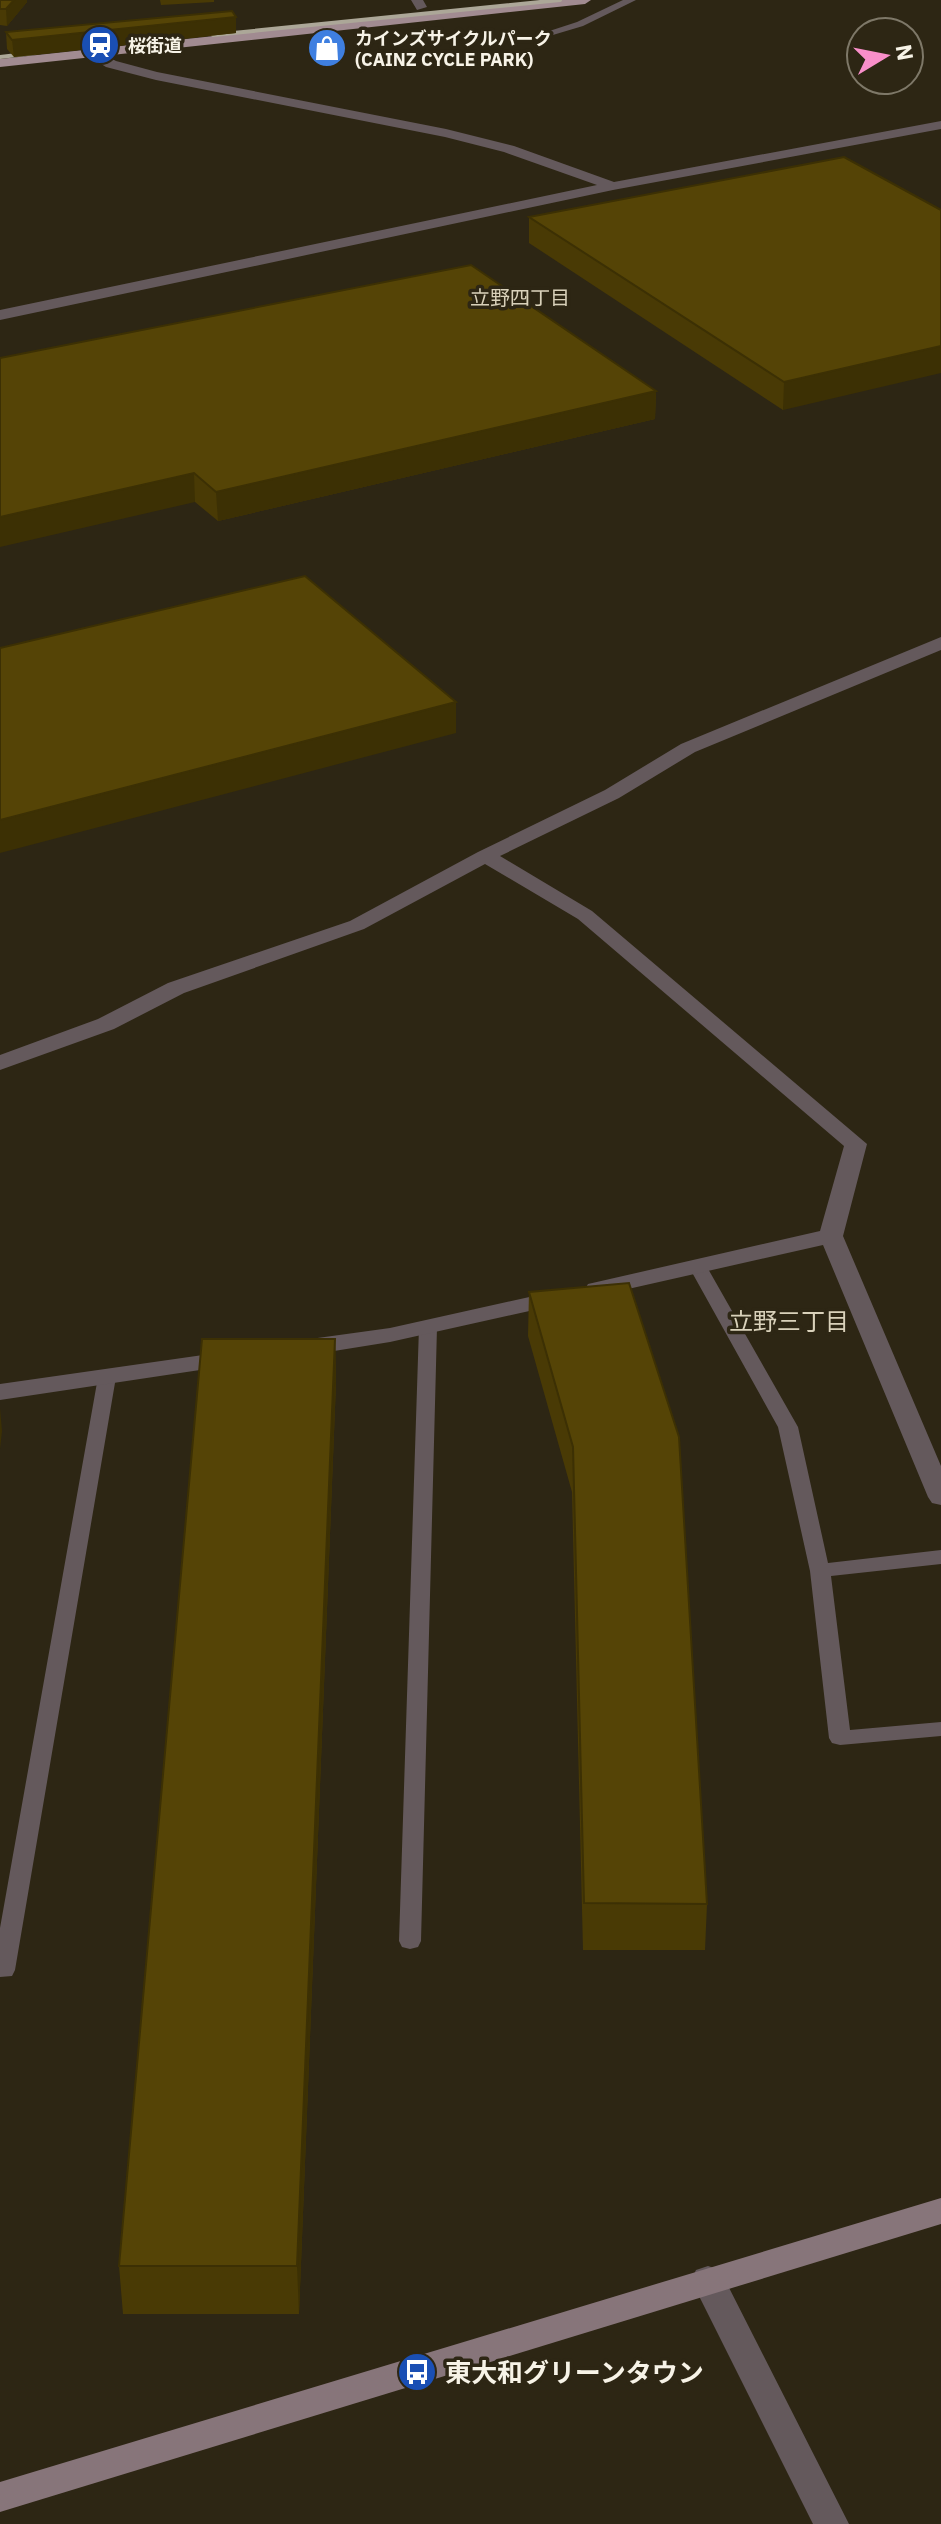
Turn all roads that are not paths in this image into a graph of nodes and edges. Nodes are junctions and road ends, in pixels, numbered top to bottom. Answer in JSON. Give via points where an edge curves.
{"nodes":[{"id":1,"x":489,"y":0,"type":"edge"},
{"id":2,"x":585,"y":0,"type":"edge"},
{"id":3,"x":631,"y":0,"type":"edge"},
{"id":4,"x":419,"y":3,"type":"edge"},
{"id":5,"x":536,"y":37,"type":"dead end"},
{"id":6,"x":0,"y":48,"type":"edge"},
{"id":7,"x":92,"y":52,"type":"junction"},
{"id":8,"x":0,"y":63,"type":"edge"},
{"id":9,"x":941,"y":125,"type":"edge"},
{"id":10,"x":613,"y":186,"type":"junction"},
{"id":11,"x":0,"y":315,"type":"edge"},
{"id":12,"x":941,"y":643,"type":"edge"},
{"id":13,"x":485,"y":856,"type":"junction"},
{"id":14,"x":0,"y":1063,"type":"edge"},
{"id":15,"x":831,"y":1236,"type":"junction"},
{"id":16,"x":698,"y":1267,"type":"junction"},
{"id":17,"x":428,"y":1327,"type":"junction"},
{"id":18,"x":280,"y":1351,"type":"edge"},
{"id":19,"x":249,"y":1356,"type":"edge"},
{"id":20,"x":107,"y":1377,"type":"junction"},
{"id":21,"x":0,"y":1392,"type":"edge"},
{"id":22,"x":941,"y":1497,"type":"edge"},
{"id":23,"x":941,"y":1557,"type":"edge"},
{"id":24,"x":820,"y":1571,"type":"junction"},
{"id":25,"x":941,"y":1729,"type":"edge"},
{"id":26,"x":410,"y":1941,"type":"dead end"},
{"id":27,"x":4,"y":1970,"type":"dead end"},
{"id":28,"x":941,"y":2211,"type":"edge"},
{"id":29,"x":708,"y":2280,"type":"junction"},
{"id":30,"x":0,"y":2497,"type":"edge"},
{"id":31,"x":831,"y":2524,"type":"edge"}],
"edges":[{"from":1,"to":4,"type":"main road"},
{"from":2,"to":7,"type":"main road"},
{"from":3,"to":5,"type":"lane"},
{"from":4,"to":6,"type":"main road"},
{"from":7,"to":8,"type":"main road"},
{"from":7,"to":10,"type":"street","via":[[111,64],[156,76],[509,149]]},
{"from":9,"to":10,"type":"street"},
{"from":10,"to":11,"type":"street"},
{"from":12,"to":13,"type":"street","via":[[688,748],[612,794]]},
{"from":13,"to":14,"type":"street","via":[[357,925],[176,988],[106,1024]]},
{"from":13,"to":15,"type":"street","via":[[585,915],[856,1144]]},
{"from":15,"to":16,"type":"street"},
{"from":15,"to":22,"type":"street"},
{"from":16,"to":17,"type":"street"},
{"from":16,"to":24,"type":"lane","via":[[788,1427]]},
{"from":17,"to":18,"type":"street"},
{"from":17,"to":26,"type":"lane"},
{"from":19,"to":20,"type":"street"},
{"from":20,"to":21,"type":"street"},
{"from":20,"to":27,"type":"lane"},
{"from":23,"to":24,"type":"lane"},
{"from":24,"to":25,"type":"lane","via":[[840,1738]]},
{"from":28,"to":29,"type":"street"},
{"from":29,"to":30,"type":"street"},
{"from":29,"to":31,"type":"street"}]}
